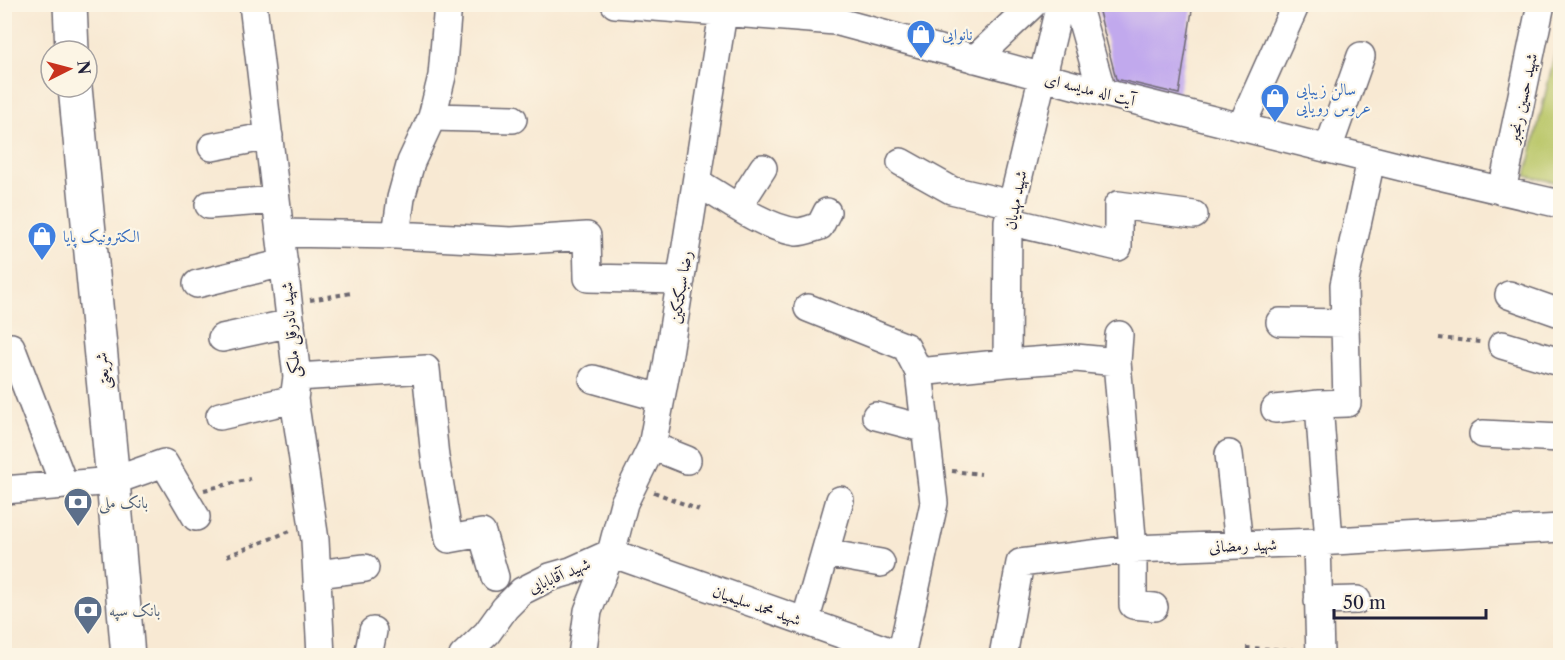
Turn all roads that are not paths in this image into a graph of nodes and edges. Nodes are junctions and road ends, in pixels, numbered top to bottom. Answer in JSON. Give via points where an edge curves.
{"nodes":[{"id":1,"x":70,"y":4,"type":"edge"},
{"id":2,"x":253,"y":4,"type":"edge"},
{"id":3,"x":448,"y":4,"type":"edge"},
{"id":4,"x":615,"y":4,"type":"edge"},
{"id":5,"x":1033,"y":4,"type":"edge"},
{"id":6,"x":1060,"y":4,"type":"edge"},
{"id":7,"x":1077,"y":4,"type":"edge"},
{"id":8,"x":1296,"y":4,"type":"edge"},
{"id":9,"x":1541,"y":4,"type":"edge"},
{"id":10,"x":693,"y":8,"type":"edge"},
{"id":11,"x":723,"y":13,"type":"junction"},
{"id":12,"x":71,"y":39,"type":"edge"},
{"id":13,"x":1361,"y":56,"type":"dead end"},
{"id":14,"x":975,"y":59,"type":"junction"},
{"id":15,"x":1043,"y":77,"type":"junction"},
{"id":16,"x":1102,"y":92,"type":"junction"},
{"id":17,"x":76,"y":99,"type":"edge"},
{"id":18,"x":432,"y":117,"type":"junction"},
{"id":19,"x":513,"y":119,"type":"dead end"},
{"id":20,"x":1241,"y":127,"type":"junction"},
{"id":21,"x":269,"y":136,"type":"junction"},
{"id":22,"x":213,"y":147,"type":"dead end"},
{"id":23,"x":1328,"y":149,"type":"junction"},
{"id":24,"x":1371,"y":160,"type":"junction"},
{"id":25,"x":901,"y":162,"type":"dead end"},
{"id":26,"x":763,"y":168,"type":"dead end"},
{"id":27,"x":697,"y":182,"type":"junction"},
{"id":28,"x":1502,"y":191,"type":"junction"},
{"id":29,"x":276,"y":200,"type":"junction"},
{"id":30,"x":209,"y":204,"type":"dead end"},
{"id":31,"x":1560,"y":204,"type":"edge"},
{"id":32,"x":738,"y":207,"type":"junction"},
{"id":33,"x":827,"y":212,"type":"dead end"},
{"id":34,"x":1010,"y":213,"type":"junction"},
{"id":35,"x":1194,"y":215,"type":"dead end"},
{"id":36,"x":280,"y":233,"type":"junction"},
{"id":37,"x":396,"y":235,"type":"junction"},
{"id":38,"x":284,"y":263,"type":"junction"},
{"id":39,"x":681,"y":280,"type":"junction"},
{"id":40,"x":197,"y":284,"type":"dead end"},
{"id":41,"x":1509,"y":295,"type":"dead end"},
{"id":42,"x":808,"y":308,"type":"dead end"},
{"id":43,"x":290,"y":313,"type":"junction"},
{"id":44,"x":1560,"y":313,"type":"edge"},
{"id":45,"x":1280,"y":322,"type":"dead end"},
{"id":46,"x":1345,"y":323,"type":"junction"},
{"id":47,"x":1119,"y":334,"type":"dead end"},
{"id":48,"x":222,"y":338,"type":"dead end"},
{"id":49,"x":1502,"y":345,"type":"road end"},
{"id":50,"x":11,"y":347,"type":"dead end"},
{"id":51,"x":1118,"y":362,"type":"junction"},
{"id":52,"x":1560,"y":362,"type":"edge"},
{"id":53,"x":1007,"y":363,"type":"junction"},
{"id":54,"x":919,"y":372,"type":"junction"},
{"id":55,"x":593,"y":380,"type":"dead end"},
{"id":56,"x":296,"y":388,"type":"junction"},
{"id":57,"x":661,"y":398,"type":"junction"},
{"id":58,"x":1318,"y":404,"type":"junction"},
{"id":59,"x":1275,"y":409,"type":"dead end"},
{"id":60,"x":220,"y":416,"type":"dead end"},
{"id":61,"x":876,"y":416,"type":"dead end"},
{"id":62,"x":926,"y":429,"type":"junction"},
{"id":63,"x":1483,"y":434,"type":"dead end"},
{"id":64,"x":1560,"y":438,"type":"edge"},
{"id":65,"x":652,"y":446,"type":"junction"},
{"id":66,"x":1228,"y":454,"type":"dead end"},
{"id":67,"x":687,"y":460,"type":"dead end"},
{"id":68,"x":113,"y":481,"type":"junction"},
{"id":69,"x":64,"y":485,"type":"junction"},
{"id":70,"x":4,"y":490,"type":"edge"},
{"id":71,"x":840,"y":500,"type":"dead end"},
{"id":72,"x":190,"y":506,"type":"road end"},
{"id":73,"x":1560,"y":528,"type":"edge"},
{"id":74,"x":1323,"y":541,"type":"junction"},
{"id":75,"x":1239,"y":545,"type":"junction"},
{"id":76,"x":1133,"y":549,"type":"junction"},
{"id":77,"x":611,"y":553,"type":"junction"},
{"id":78,"x":825,"y":553,"type":"junction"},
{"id":79,"x":881,"y":563,"type":"dead end"},
{"id":80,"x":365,"y":568,"type":"dead end"},
{"id":81,"x":317,"y":574,"type":"junction"},
{"id":82,"x":495,"y":577,"type":"dead end"},
{"id":83,"x":1357,"y":600,"type":"dead end"},
{"id":84,"x":1318,"y":601,"type":"junction"},
{"id":85,"x":1154,"y":607,"type":"dead end"},
{"id":86,"x":805,"y":622,"type":"junction"},
{"id":87,"x":836,"y":645,"type":"edge"},
{"id":88,"x":589,"y":653,"type":"edge"},
{"id":89,"x":1320,"y":653,"type":"edge"},
{"id":90,"x":902,"y":655,"type":"edge"},
{"id":91,"x":128,"y":656,"type":"edge"},
{"id":92,"x":321,"y":656,"type":"edge"},
{"id":93,"x":463,"y":656,"type":"edge"},
{"id":94,"x":1003,"y":656,"type":"edge"}],
"edges":[{"from":1,"to":12,"type":"main road"},
{"from":2,"to":21,"type":"street","name":"شهید نادرقلی ملکی"},
{"from":3,"to":18,"type":"street","via":[[442,76]]},
{"from":4,"to":10,"type":"street","name":"آیت اله مدیسه ای"},
{"from":5,"to":14,"type":"street"},
{"from":6,"to":15,"type":"street","name":"شهید مهدیان"},
{"from":7,"to":16,"type":"street"},
{"from":8,"to":20,"type":"street"},
{"from":9,"to":28,"type":"street","name":"شهید حسین رنجبر"},
{"from":10,"to":11,"type":"street","name":"آیت اله مدیسه ای"},
{"from":11,"to":14,"type":"street","name":"آیت اله مدیسه ای","via":[[835,21]]},
{"from":11,"to":27,"type":"street","name":"رضا سبکتکین"},
{"from":13,"to":23,"type":"street"},
{"from":14,"to":15,"type":"street","name":"آیت اله مدیسه ای"},
{"from":15,"to":16,"type":"street","name":"آیت اله مدیسه ای"},
{"from":15,"to":34,"type":"street","name":"شهید مهدیان"},
{"from":16,"to":20,"type":"street","name":"آیت اله مدیسه ای"},
{"from":17,"to":68,"type":"main road","name":"شریعتی"},
{"from":18,"to":19,"type":"street"},
{"from":18,"to":37,"type":"street","via":[[411,162]]},
{"from":20,"to":23,"type":"street","name":"آیت اله مدیسه ای"},
{"from":21,"to":22,"type":"street"},
{"from":21,"to":29,"type":"street","name":"شهید نادرقلی ملکی"},
{"from":23,"to":24,"type":"street","name":"آیت اله مدیسه ای"},
{"from":24,"to":28,"type":"street","name":"آیت اله مدیسه ای"},
{"from":24,"to":46,"type":"street","via":[[1344,285]]},
{"from":25,"to":34,"type":"street","via":[[951,190]]},
{"from":26,"to":32,"type":"street"},
{"from":27,"to":32,"type":"street"},
{"from":27,"to":39,"type":"street","name":"رضا سبکتکین"},
{"from":28,"to":31,"type":"street","name":"آیت اله مدیسه ای"},
{"from":29,"to":30,"type":"street"},
{"from":29,"to":36,"type":"street","name":"شهید نادرقلی ملکی"},
{"from":32,"to":33,"type":"street","via":[[780,228],[800,232],[820,226]]},
{"from":34,"to":35,"type":"street","via":[[1118,247],[1118,205]]},
{"from":34,"to":53,"type":"street","name":"شهید مهدیان"},
{"from":36,"to":37,"type":"street"},
{"from":36,"to":38,"type":"street","name":"شهید نادرقلی ملکی"},
{"from":37,"to":39,"type":"street","via":[[511,241],[587,236],[588,278]]},
{"from":38,"to":40,"type":"street"},
{"from":38,"to":43,"type":"street","name":"شهید نادرقلی ملکی"},
{"from":39,"to":57,"type":"street","name":"رضا سبکتکین"},
{"from":41,"to":44,"type":"street"},
{"from":42,"to":54,"type":"street","via":[[906,347]]},
{"from":43,"to":48,"type":"street"},
{"from":43,"to":56,"type":"street","name":"شهید نادرقلی ملکی"},
{"from":45,"to":46,"type":"street"},
{"from":46,"to":58,"type":"street","via":[[1347,403]]},
{"from":47,"to":51,"type":"street"},
{"from":49,"to":52,"type":"street"},
{"from":50,"to":69,"type":"street"},
{"from":51,"to":53,"type":"street","via":[[1076,358]]},
{"from":51,"to":76,"type":"street"},
{"from":53,"to":54,"type":"street"},
{"from":54,"to":62,"type":"street"},
{"from":55,"to":57,"type":"street"},
{"from":56,"to":60,"type":"street"},
{"from":56,"to":81,"type":"street","name":"شهید نادرقلی ملکی"},
{"from":56,"to":82,"type":"street","via":[[426,369],[448,539],[482,533]]},
{"from":57,"to":65,"type":"street","name":"رضا سبکتکین"},
{"from":58,"to":59,"type":"street"},
{"from":58,"to":74,"type":"street"},
{"from":61,"to":62,"type":"street"},
{"from":62,"to":90,"type":"street","via":[[934,503]]},
{"from":63,"to":64,"type":"street"},
{"from":65,"to":67,"type":"street"},
{"from":65,"to":77,"type":"street","name":"رضا سبکتکین","via":[[624,503]]},
{"from":66,"to":75,"type":"street"},
{"from":68,"to":69,"type":"street"},
{"from":68,"to":72,"type":"street","via":[[164,463]]},
{"from":68,"to":91,"type":"main road","name":"شریعتی"},
{"from":69,"to":70,"type":"street"},
{"from":71,"to":78,"type":"street"},
{"from":73,"to":74,"type":"street","name":"شهید رمضانی"},
{"from":74,"to":75,"type":"street","name":"شهید رمضانی"},
{"from":74,"to":84,"type":"street"},
{"from":75,"to":76,"type":"street","name":"شهید رمضانی"},
{"from":76,"to":85,"type":"street","via":[[1133,605]]},
{"from":76,"to":94,"type":"street","name":"شهید رمضانی","via":[[1020,562]]},
{"from":77,"to":86,"type":"street","name":"شهید محمد سلیمیان"},
{"from":77,"to":88,"type":"street","name":"رضا سبکتکین","via":[[588,611]]},
{"from":77,"to":93,"type":"street","name":"شهید آقابابایی","via":[[522,591]]},
{"from":78,"to":79,"type":"street"},
{"from":78,"to":86,"type":"street"},
{"from":80,"to":81,"type":"street"},
{"from":81,"to":92,"type":"street","name":"شهید نادرقلی ملکی"},
{"from":83,"to":84,"type":"street"},
{"from":84,"to":89,"type":"street"},
{"from":86,"to":87,"type":"street","name":"شهید محمد سلیمیان"},
{"from":87,"to":90,"type":"street","name":"شهید محمد سلیمیان"}]}
